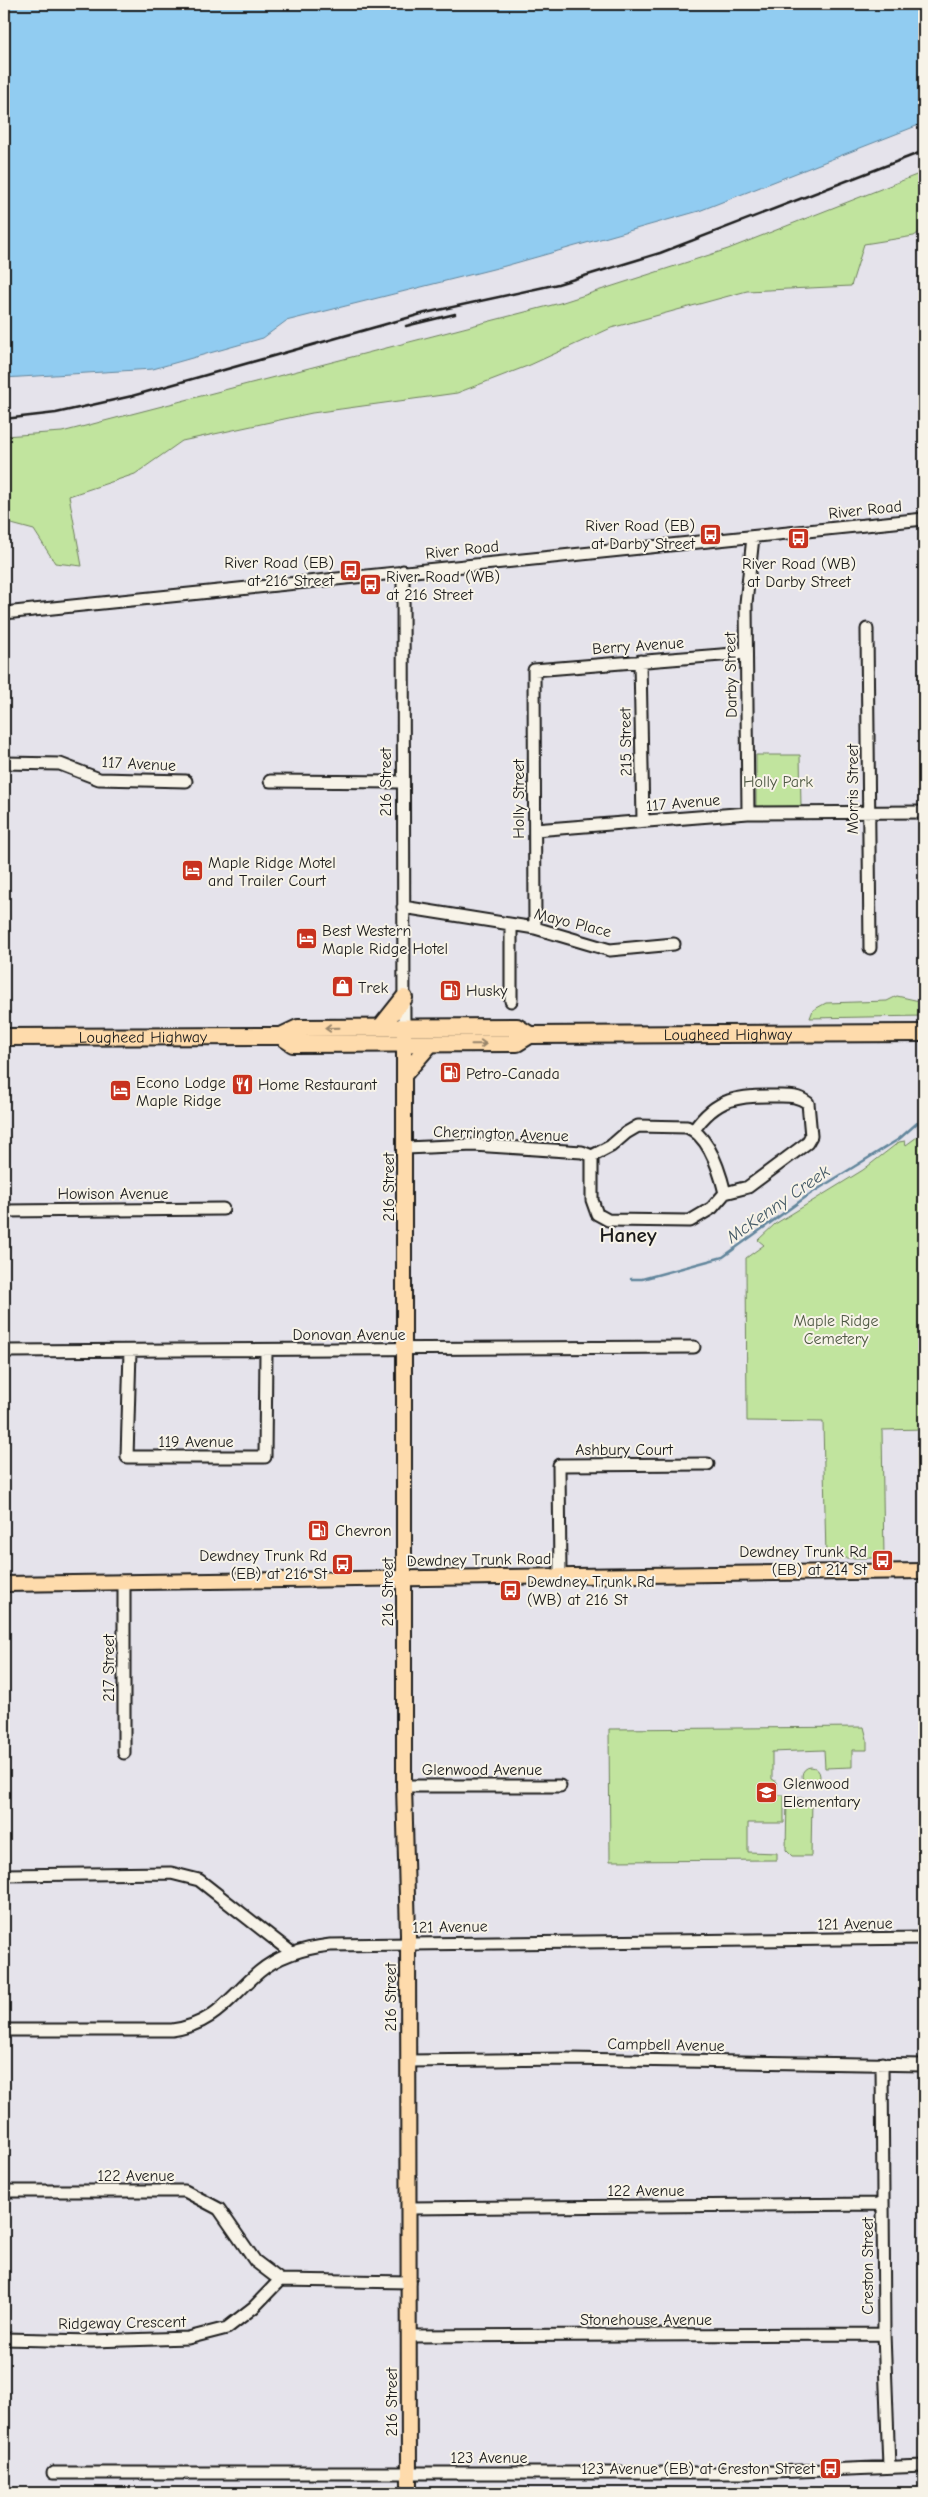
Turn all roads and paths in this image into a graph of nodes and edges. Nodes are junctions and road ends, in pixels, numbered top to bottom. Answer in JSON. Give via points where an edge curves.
{"nodes":[{"id":1,"x":924,"y":519,"type":"edge"},
{"id":2,"x":752,"y":537,"type":"junction"},
{"id":3,"x":402,"y":571,"type":"junction"},
{"id":4,"x":4,"y":613,"type":"edge"},
{"id":5,"x":868,"y":630,"type":"dead end"},
{"id":6,"x":746,"y":654,"type":"junction"},
{"id":7,"x":640,"y":661,"type":"junction"},
{"id":8,"x":534,"y":670,"type":"joint"},
{"id":9,"x":4,"y":763,"type":"edge"},
{"id":10,"x":186,"y":781,"type":"dead end"},
{"id":11,"x":270,"y":781,"type":"dead end"},
{"id":12,"x":402,"y":782,"type":"junction"},
{"id":13,"x":924,"y":812,"type":"edge"},
{"id":14,"x":748,"y":813,"type":"junction"},
{"id":15,"x":869,"y":813,"type":"junction"},
{"id":16,"x":643,"y":821,"type":"junction"},
{"id":17,"x":535,"y":830,"type":"junction"},
{"id":18,"x":404,"y":907,"type":"junction"},
{"id":19,"x":511,"y":925,"type":"junction"},
{"id":20,"x":535,"y":928,"type":"junction"},
{"id":21,"x":674,"y":944,"type":"dead end"},
{"id":22,"x":870,"y":948,"type":"dead end"},
{"id":23,"x":404,"y":998,"type":"junction"},
{"id":24,"x":511,"y":1002,"type":"dead end"},
{"id":25,"x":381,"y":1027,"type":"junction"},
{"id":26,"x":404,"y":1027,"type":"junction"},
{"id":27,"x":924,"y":1033,"type":"edge"},
{"id":28,"x":530,"y":1035,"type":"junction"},
{"id":29,"x":281,"y":1036,"type":"junction"},
{"id":30,"x":4,"y":1037,"type":"edge"},
{"id":31,"x":404,"y":1044,"type":"junction"},
{"id":32,"x":430,"y":1044,"type":"junction"},
{"id":33,"x":405,"y":1073,"type":"junction"},
{"id":34,"x":694,"y":1130,"type":"junction"},
{"id":35,"x":406,"y":1148,"type":"junction"},
{"id":36,"x":592,"y":1156,"type":"junction"},
{"id":37,"x":725,"y":1193,"type":"junction"},
{"id":38,"x":223,"y":1209,"type":"dead end"},
{"id":39,"x":4,"y":1210,"type":"edge"},
{"id":40,"x":694,"y":1347,"type":"dead end"},
{"id":41,"x":266,"y":1350,"type":"junction"},
{"id":42,"x":406,"y":1350,"type":"junction"},
{"id":43,"x":4,"y":1351,"type":"edge"},
{"id":44,"x":130,"y":1351,"type":"junction"},
{"id":45,"x":708,"y":1464,"type":"dead end"},
{"id":46,"x":924,"y":1571,"type":"edge"},
{"id":47,"x":560,"y":1575,"type":"junction"},
{"id":48,"x":404,"y":1577,"type":"junction"},
{"id":49,"x":124,"y":1582,"type":"junction"},
{"id":50,"x":4,"y":1584,"type":"edge"},
{"id":51,"x":124,"y":1754,"type":"dead end"},
{"id":52,"x":404,"y":1786,"type":"junction"},
{"id":53,"x":560,"y":1786,"type":"dead end"},
{"id":54,"x":4,"y":1875,"type":"edge"},
{"id":55,"x":924,"y":1938,"type":"edge"},
{"id":56,"x":408,"y":1943,"type":"junction"},
{"id":57,"x":292,"y":1953,"type":"junction"},
{"id":58,"x":4,"y":2030,"type":"edge"},
{"id":59,"x":408,"y":2062,"type":"junction"},
{"id":60,"x":882,"y":2064,"type":"junction"},
{"id":61,"x":924,"y":2065,"type":"edge"},
{"id":62,"x":4,"y":2191,"type":"edge"},
{"id":63,"x":884,"y":2204,"type":"junction"},
{"id":64,"x":409,"y":2208,"type":"junction"},
{"id":65,"x":280,"y":2280,"type":"junction"},
{"id":66,"x":410,"y":2282,"type":"junction"},
{"id":67,"x":884,"y":2334,"type":"junction"},
{"id":68,"x":409,"y":2336,"type":"junction"},
{"id":69,"x":4,"y":2339,"type":"edge"},
{"id":70,"x":924,"y":2466,"type":"edge"},
{"id":71,"x":889,"y":2468,"type":"junction"},
{"id":72,"x":53,"y":2473,"type":"dead end"},
{"id":73,"x":408,"y":2474,"type":"junction"},
{"id":74,"x":409,"y":2493,"type":"edge"}],
"edges":[{"from":1,"to":2,"type":"street","name":"River Road"},
{"from":2,"to":3,"type":"street","name":"River Road"},
{"from":2,"to":6,"type":"street","name":"Darby Street","via":[[746,603]]},
{"from":3,"to":4,"type":"street","name":"River Road"},
{"from":3,"to":12,"type":"street","name":"216 Street"},
{"from":5,"to":15,"type":"street","name":"Morris Street"},
{"from":6,"to":7,"type":"street","name":"Berry Avenue"},
{"from":6,"to":14,"type":"street","name":"Darby Street"},
{"from":7,"to":8,"type":"street","name":"Berry Avenue"},
{"from":7,"to":16,"type":"street","name":"215 Street"},
{"from":8,"to":17,"type":"street","name":"Holly Street"},
{"from":9,"to":10,"type":"street","name":"117 Avenue","via":[[60,764],[99,779]]},
{"from":11,"to":12,"type":"street"},
{"from":12,"to":18,"type":"street","name":"216 Street"},
{"from":13,"to":15,"type":"street","name":"117 Avenue"},
{"from":14,"to":15,"type":"street","name":"117 Avenue"},
{"from":14,"to":16,"type":"street","name":"117 Avenue"},
{"from":15,"to":22,"type":"street","name":"Morris Street"},
{"from":16,"to":17,"type":"street","name":"117 Avenue"},
{"from":17,"to":20,"type":"street","name":"Holly Street"},
{"from":18,"to":19,"type":"street"},
{"from":18,"to":23,"type":"street","name":"216 Street"},
{"from":19,"to":20,"type":"street","name":"Mayo Place"},
{"from":19,"to":24,"type":"street","name":"Mayo Place"},
{"from":20,"to":21,"type":"street","name":"Mayo Place","via":[[610,950]]},
{"from":23,"to":25,"type":"highway"},
{"from":23,"to":26,"type":"street","name":"216 Street"},
{"from":25,"to":26,"type":"highway","name":"Lougheed Highway"},
{"from":25,"to":29,"type":"highway","name":"Lougheed Highway","one_way":true,"via":[[298,1028]]},
{"from":26,"to":28,"type":"highway","name":"Lougheed Highway","via":[[517,1027]]},
{"from":26,"to":31,"type":"main road","name":"216 Street"},
{"from":27,"to":28,"type":"highway","name":"Lougheed Highway"},
{"from":32,"to":28,"type":"highway","name":"Lougheed Highway","one_way":true,"via":[[517,1043]]},
{"from":29,"to":30,"type":"highway","name":"Lougheed Highway"},
{"from":29,"to":31,"type":"highway","name":"Lougheed Highway","via":[[293,1044]]},
{"from":31,"to":32,"type":"highway","name":"Lougheed Highway"},
{"from":31,"to":33,"type":"main road","name":"216 Street"},
{"from":32,"to":33,"type":"highway"},
{"from":33,"to":35,"type":"main road","name":"216 Street"},
{"from":34,"to":36,"type":"street","via":[[638,1126],[612,1146]]},
{"from":34,"to":37,"type":"street","via":[[720,1174]]},
{"from":34,"to":37,"type":"street","via":[[716,1106],[740,1096],[799,1096],[808,1103],[811,1136],[807,1143],[748,1187]]},
{"from":35,"to":36,"type":"street","name":"Cherrington Avenue","via":[[473,1145],[582,1152]]},
{"from":35,"to":42,"type":"main road","name":"216 Street"},
{"from":36,"to":37,"type":"street","via":[[592,1200],[597,1214],[608,1220],[690,1221],[712,1208]]},
{"from":38,"to":39,"type":"street","name":"Howison Avenue"},
{"from":40,"to":42,"type":"street","name":"Donovan Avenue"},
{"from":41,"to":42,"type":"street","name":"Donovan Avenue"},
{"from":41,"to":44,"type":"street","name":"Donovan Avenue"},
{"from":41,"to":44,"type":"street","name":"119 Avenue","via":[[265,1457],[127,1457]]},
{"from":42,"to":48,"type":"main road","name":"216 Street"},
{"from":43,"to":44,"type":"street","name":"Donovan Avenue"},
{"from":45,"to":47,"type":"street","name":"Ashbury Court","via":[[559,1465]]},
{"from":46,"to":47,"type":"main road","name":"Dewdney Trunk Road"},
{"from":47,"to":48,"type":"main road","name":"Dewdney Trunk Road"},
{"from":48,"to":49,"type":"main road","name":"Dewdney Trunk Road"},
{"from":48,"to":52,"type":"main road","name":"216 Street"},
{"from":49,"to":50,"type":"main road","name":"Dewdney Trunk Road"},
{"from":49,"to":51,"type":"street","name":"217 Street"},
{"from":52,"to":53,"type":"street","name":"Glenwood Avenue"},
{"from":52,"to":56,"type":"main road","name":"216 Street"},
{"from":54,"to":57,"type":"street","via":[[171,1873],[199,1880]]},
{"from":55,"to":56,"type":"street","name":"121 Avenue"},
{"from":56,"to":57,"type":"street","name":"121 Avenue","via":[[330,1945]]},
{"from":56,"to":59,"type":"main road","name":"216 Street"},
{"from":57,"to":58,"type":"street","name":"121 Avenue","via":[[259,1972],[210,2017],[191,2026],[172,2030]]},
{"from":59,"to":60,"type":"street","name":"Campbell Avenue","via":[[568,2059]]},
{"from":59,"to":64,"type":"main road","name":"216 Street"},
{"from":60,"to":61,"type":"street","name":"Campbell Avenue"},
{"from":60,"to":63,"type":"street","name":"Creston Street"},
{"from":62,"to":65,"type":"street","name":"122 Avenue","via":[[185,2191],[219,2209],[255,2261]]},
{"from":63,"to":64,"type":"street","name":"122 Avenue"},
{"from":63,"to":67,"type":"street","name":"Creston Street"},
{"from":64,"to":66,"type":"main road","name":"216 Street"},
{"from":65,"to":66,"type":"street"},
{"from":65,"to":69,"type":"street","name":"Ridgeway Crescent","via":[[254,2307],[227,2328],[188,2338]]},
{"from":66,"to":68,"type":"main road","name":"216 Street"},
{"from":67,"to":68,"type":"street","name":"Stonehouse Avenue"},
{"from":67,"to":71,"type":"street","name":"Creston Street"},
{"from":68,"to":73,"type":"main road","name":"216 Street"},
{"from":70,"to":71,"type":"street","name":"123 Avenue"},
{"from":71,"to":73,"type":"street","name":"123 Avenue","via":[[750,2473]]},
{"from":72,"to":73,"type":"street","name":"123 Avenue"},
{"from":73,"to":74,"type":"main road","name":"216 Street"}]}
